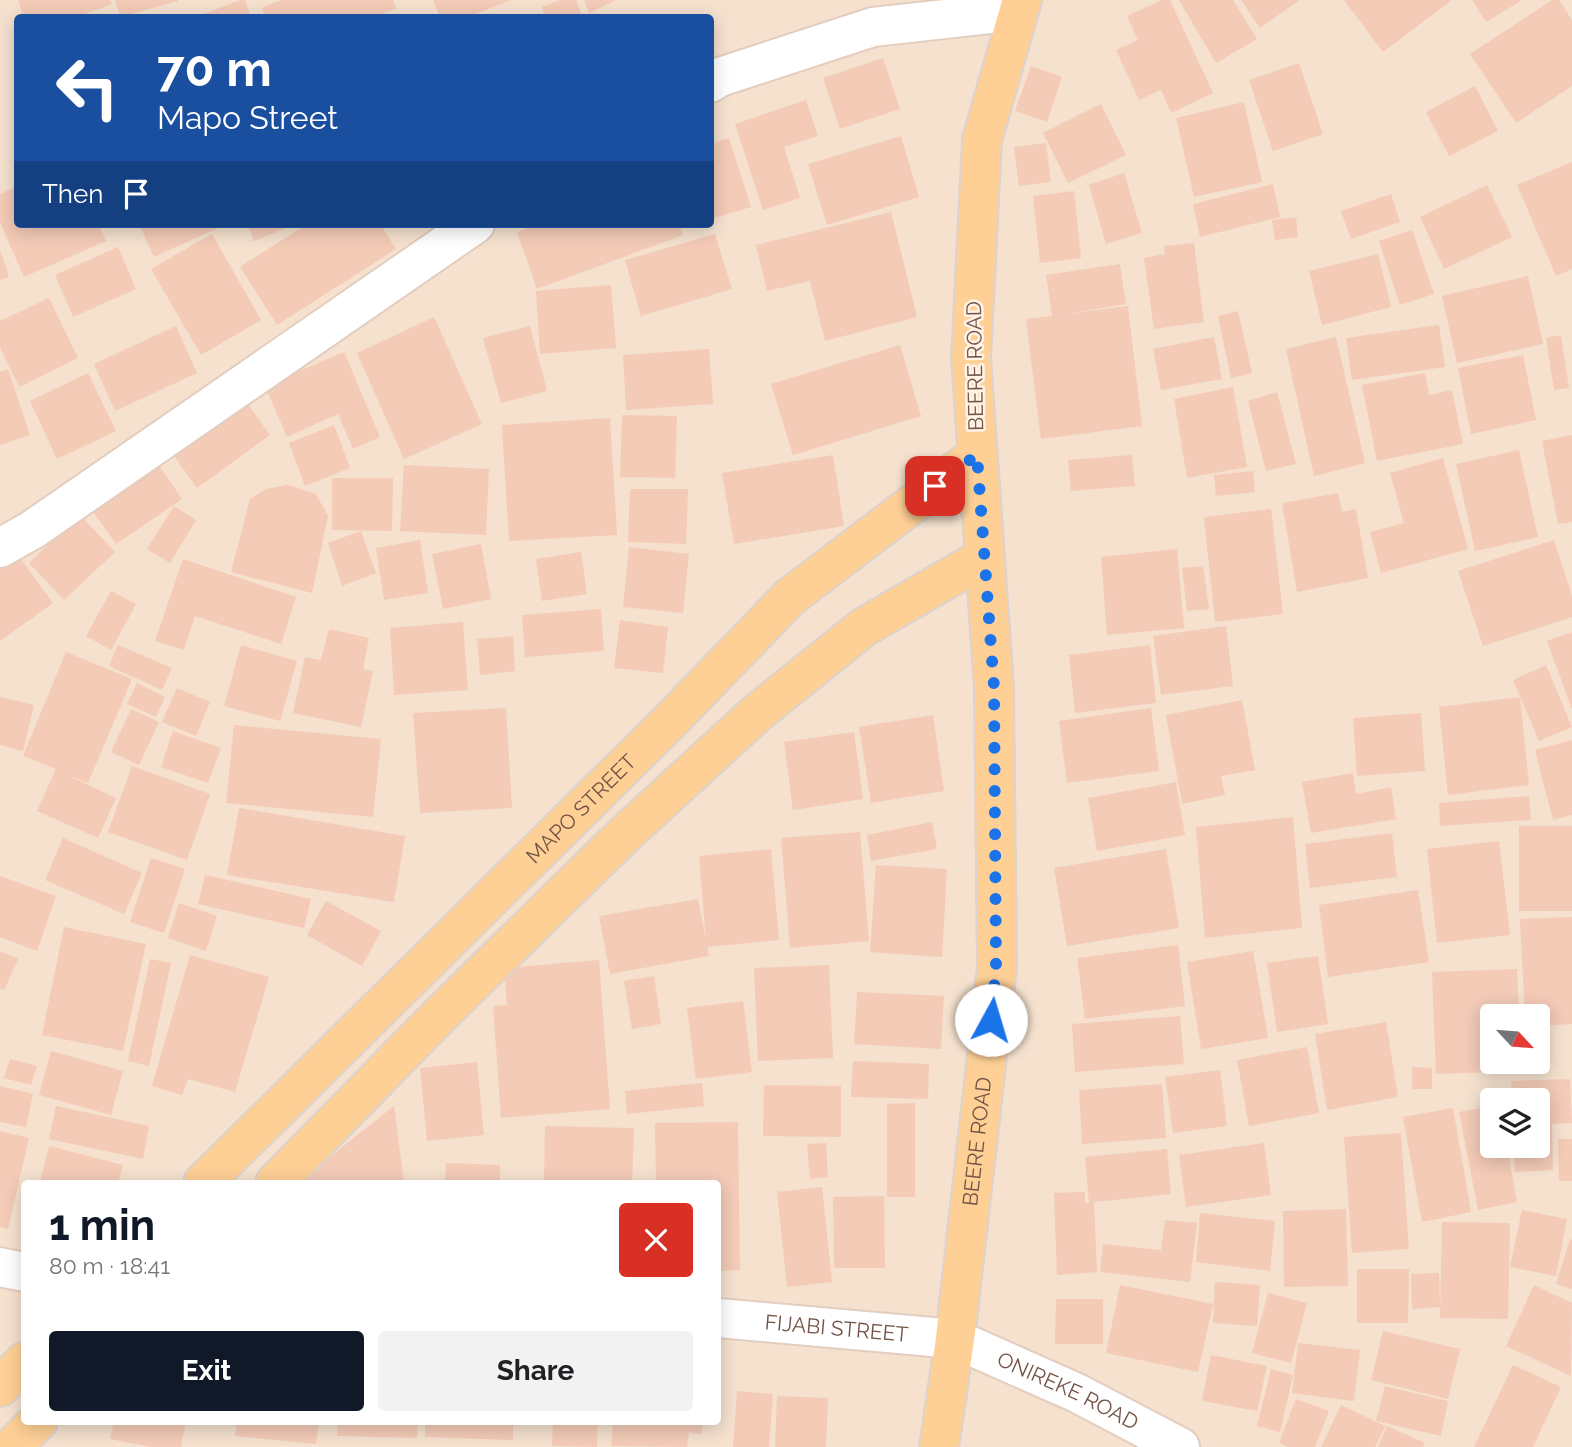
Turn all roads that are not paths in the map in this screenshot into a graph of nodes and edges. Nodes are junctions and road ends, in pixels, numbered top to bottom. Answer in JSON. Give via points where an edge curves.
{"nodes":[{"id":1,"x":1019,"y":6,"type":"edge"},
{"id":2,"x":714,"y":81,"type":"edge"},
{"id":3,"x":469,"y":228,"type":"edge"},
{"id":4,"x":977,"y":455,"type":"junction"},
{"id":5,"x":0,"y":548,"type":"edge"},
{"id":6,"x":985,"y":557,"type":"junction"},
{"id":7,"x":206,"y":1180,"type":"edge"},
{"id":8,"x":278,"y":1180,"type":"edge"},
{"id":9,"x":0,"y":1267,"type":"edge"},
{"id":10,"x":21,"y":1271,"type":"edge"},
{"id":11,"x":721,"y":1318,"type":"edge"},
{"id":12,"x":955,"y":1339,"type":"junction"},
{"id":13,"x":21,"y":1365,"type":"edge"},
{"id":14,"x":0,"y":1387,"type":"edge"},
{"id":15,"x":34,"y":1425,"type":"edge"},
{"id":16,"x":12,"y":1447,"type":"edge"},
{"id":17,"x":940,"y":1447,"type":"edge"},
{"id":18,"x":1180,"y":1447,"type":"edge"}],
"edges":[{"from":1,"to":2,"type":"street","via":[[873,27]]},
{"from":1,"to":4,"type":"main road","name":"BEERE ROAD","via":[[982,140],[971,359]]},
{"from":3,"to":5,"type":"street"},
{"from":4,"to":6,"type":"main road","name":"BEERE ROAD"},
{"from":4,"to":7,"type":"main road","name":"MAPO STREET","via":[[790,597]]},
{"from":6,"to":8,"type":"main road","via":[[864,627],[757,712],[626,833]]},
{"from":6,"to":12,"type":"main road","name":"BEERE ROAD","via":[[994,687],[996,967]]},
{"from":9,"to":10,"type":"street"},
{"from":11,"to":12,"type":"street","name":"FIJABI STREET"},
{"from":12,"to":17,"type":"main road","name":"BEERE ROAD"},
{"from":12,"to":18,"type":"street","name":"ONIREKE ROAD","via":[[1077,1392]]},
{"from":13,"to":14,"type":"main road"},
{"from":15,"to":16,"type":"main road"}]}
